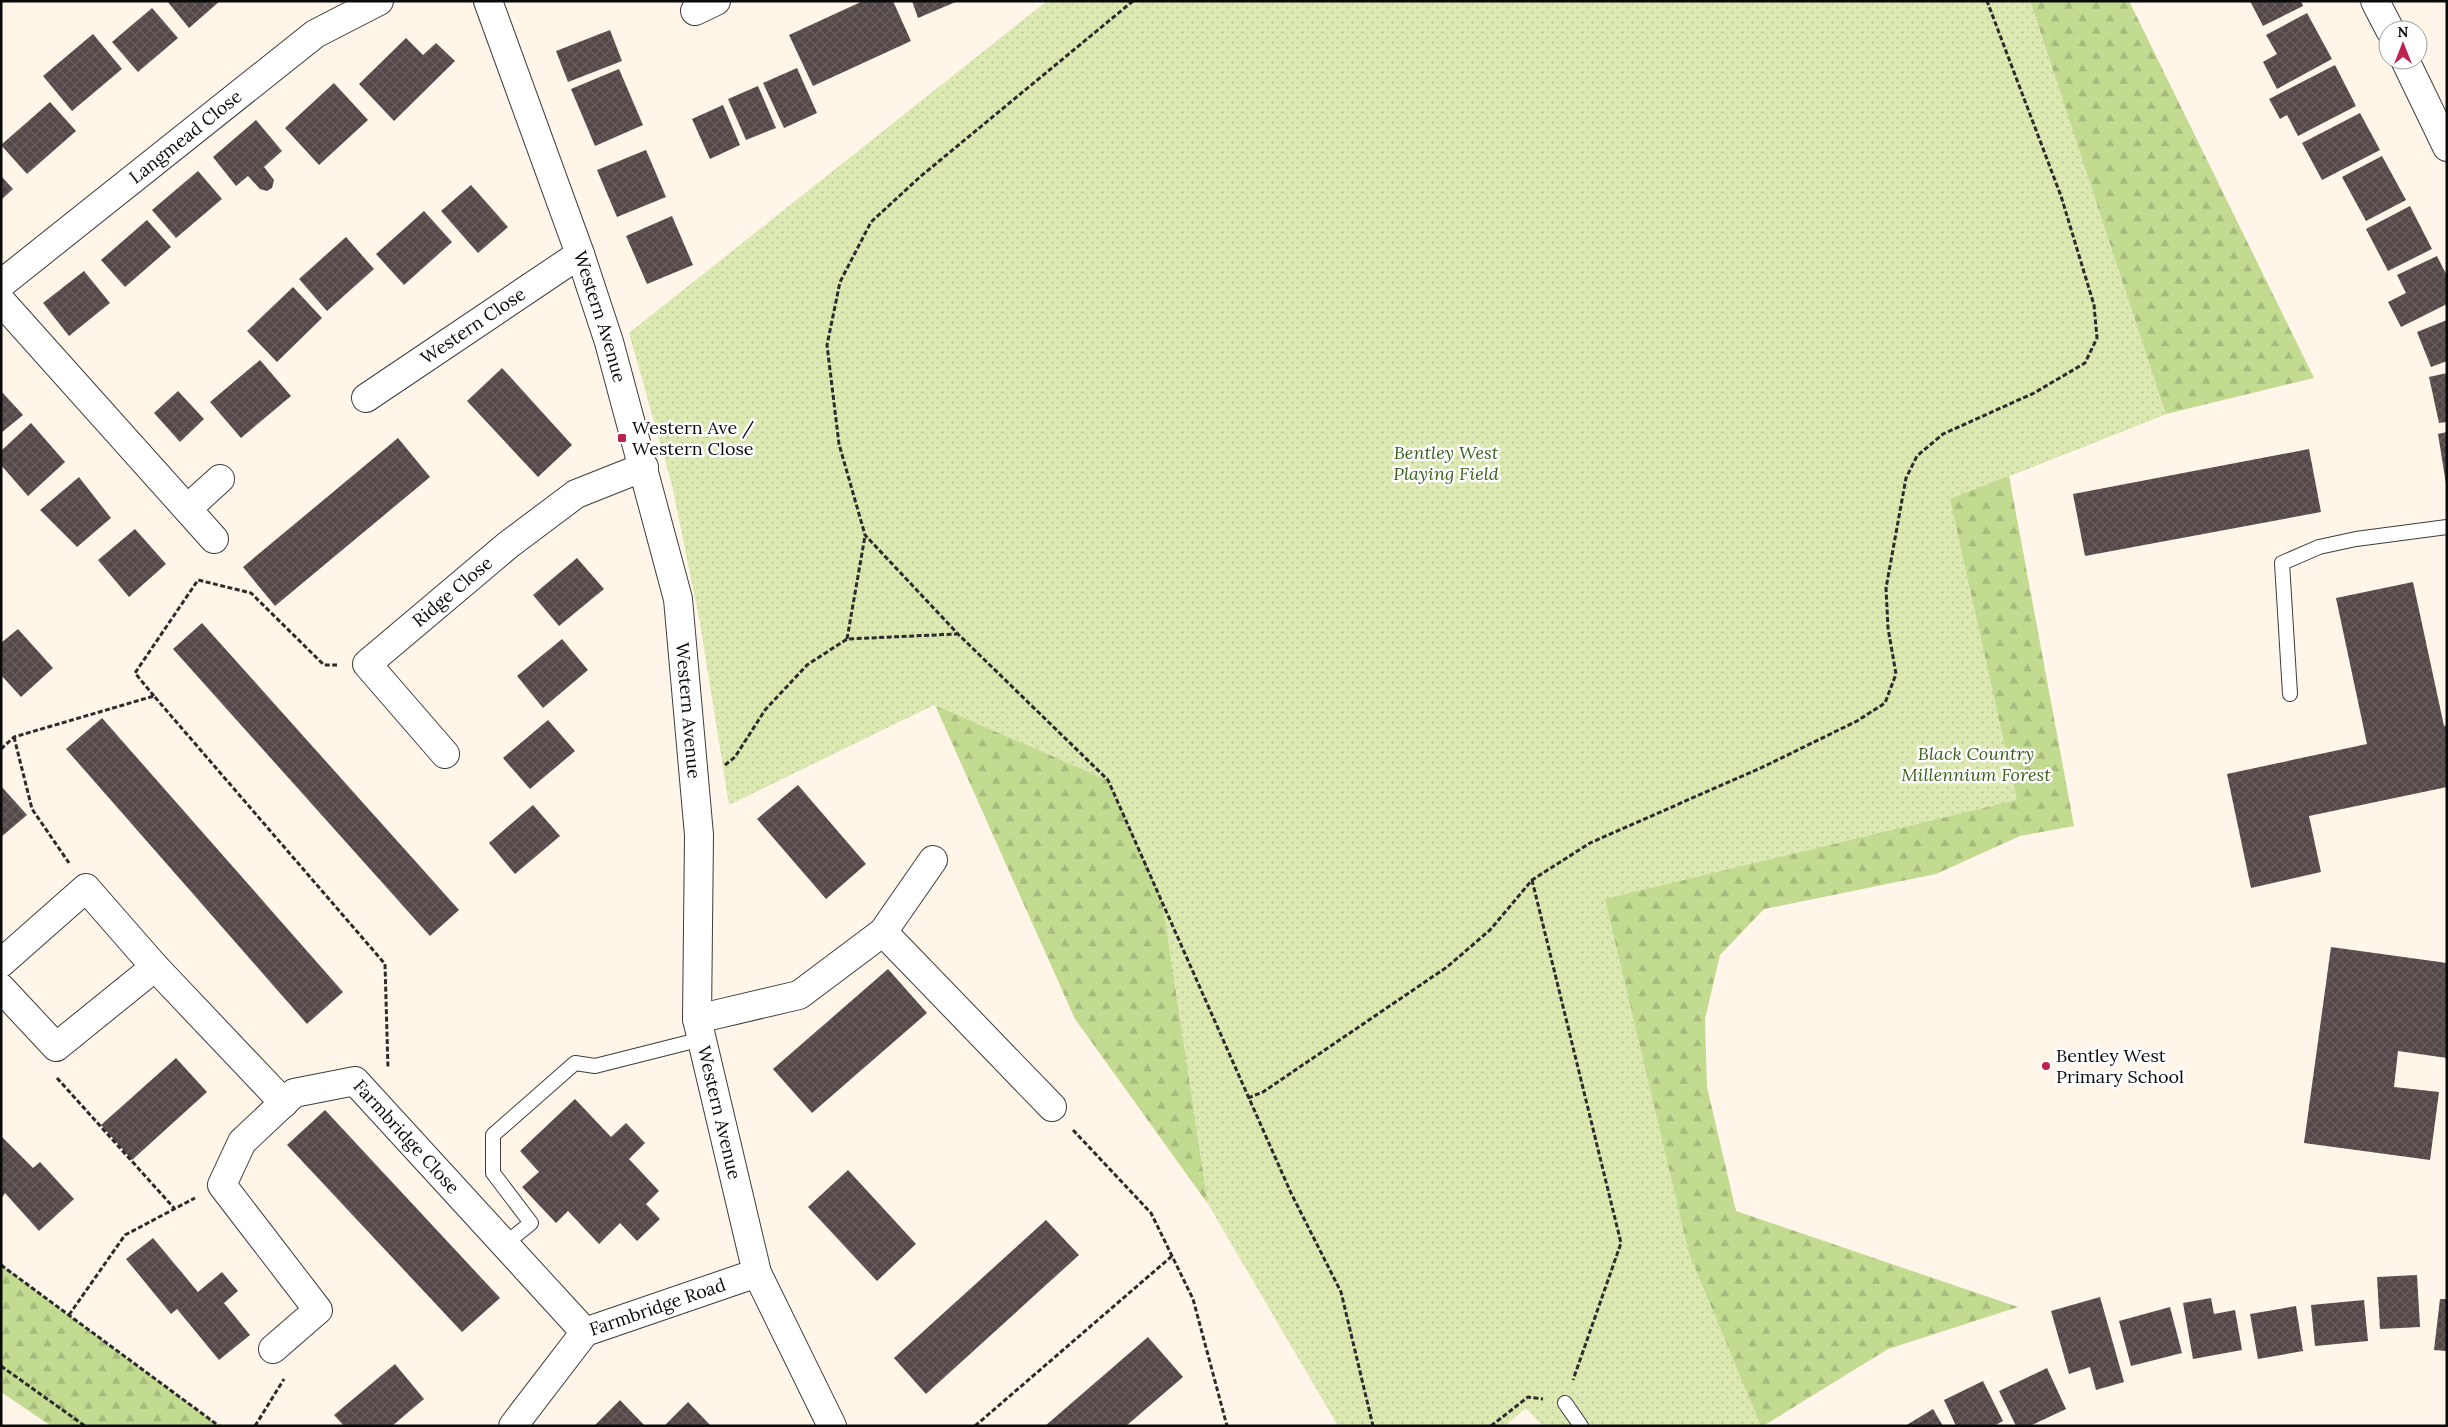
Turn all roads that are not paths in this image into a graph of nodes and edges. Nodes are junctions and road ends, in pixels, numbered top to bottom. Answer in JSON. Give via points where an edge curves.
{"nodes":[{"id":1,"x":379,"y":1,"type":"edge"},
{"id":2,"x":488,"y":1,"type":"edge"},
{"id":3,"x":2375,"y":1,"type":"edge"},
{"id":4,"x":2385,"y":20,"type":"edge"},
{"id":5,"x":2410,"y":70,"type":"edge"},
{"id":6,"x":2447,"y":146,"type":"edge"},
{"id":7,"x":580,"y":254,"type":"junction"},
{"id":8,"x":1,"y":284,"type":"edge"},
{"id":9,"x":1,"y":301,"type":"edge"},
{"id":10,"x":366,"y":398,"type":"dead end"},
{"id":11,"x":644,"y":467,"type":"junction"},
{"id":12,"x":220,"y":479,"type":"dead end"},
{"id":13,"x":188,"y":508,"type":"junction"},
{"id":14,"x":2447,"y":526,"type":"edge"},
{"id":15,"x":214,"y":539,"type":"dead end"},
{"id":16,"x":2290,"y":694,"type":"dead end"},
{"id":17,"x":445,"y":754,"type":"dead end"},
{"id":18,"x":933,"y":860,"type":"dead end"},
{"id":19,"x":883,"y":932,"type":"junction"},
{"id":20,"x":1,"y":963,"type":"edge"},
{"id":21,"x":155,"y":967,"type":"junction"},
{"id":22,"x":1,"y":988,"type":"edge"},
{"id":23,"x":700,"y":1029,"type":"junction"},
{"id":24,"x":284,"y":1103,"type":"junction"},
{"id":25,"x":1052,"y":1107,"type":"road end"},
{"id":26,"x":504,"y":1244,"type":"junction"},
{"id":27,"x":757,"y":1273,"type":"junction"},
{"id":28,"x":585,"y":1332,"type":"junction"},
{"id":29,"x":273,"y":1349,"type":"road end"},
{"id":30,"x":1565,"y":1403,"type":"road end"},
{"id":31,"x":513,"y":1426,"type":"edge"},
{"id":32,"x":832,"y":1426,"type":"edge"},
{"id":33,"x":1581,"y":1426,"type":"edge"}],
"edges":[{"from":1,"to":8,"type":"street","name":"Langmead Close","via":[[315,34]]},
{"from":2,"to":7,"type":"street","name":"Western Avenue"},
{"from":3,"to":4,"type":"street"},
{"from":5,"to":6,"type":"street"},
{"from":7,"to":10,"type":"street","name":"Western Close"},
{"from":7,"to":11,"type":"street","name":"Western Avenue"},
{"from":9,"to":13,"type":"street"},
{"from":11,"to":17,"type":"street","name":"Ridge Close","via":[[576,494],[508,545],[367,664]]},
{"from":11,"to":23,"type":"street","name":"Western Avenue","via":[[678,599],[699,835]]},
{"from":12,"to":13,"type":"street"},
{"from":13,"to":15,"type":"street"},
{"from":14,"to":16,"type":"lane","via":[[2319,546],[2282,563]]},
{"from":18,"to":19,"type":"street"},
{"from":19,"to":23,"type":"street","via":[[799,995]]},
{"from":19,"to":25,"type":"street"},
{"from":20,"to":21,"type":"street","via":[[86,888]]},
{"from":21,"to":22,"type":"street","via":[[56,1047]]},
{"from":21,"to":24,"type":"street"},
{"from":23,"to":26,"type":"lane","via":[[596,1066],[575,1063],[493,1135],[493,1173],[531,1223]]},
{"from":23,"to":27,"type":"street","name":"Western Avenue"},
{"from":24,"to":26,"type":"street","name":"Farmbridge Close","via":[[294,1093],[355,1081]]},
{"from":24,"to":29,"type":"street","name":"Farmbridge Close","via":[[242,1142],[222,1185],[318,1310]]},
{"from":26,"to":28,"type":"street","name":"Farmbridge Close"},
{"from":27,"to":28,"type":"street","name":"Farmbridge Road"},
{"from":27,"to":32,"type":"street","name":"Western Avenue"},
{"from":28,"to":31,"type":"street","name":"Farmbridge Road"},
{"from":30,"to":33,"type":"lane"}]}
